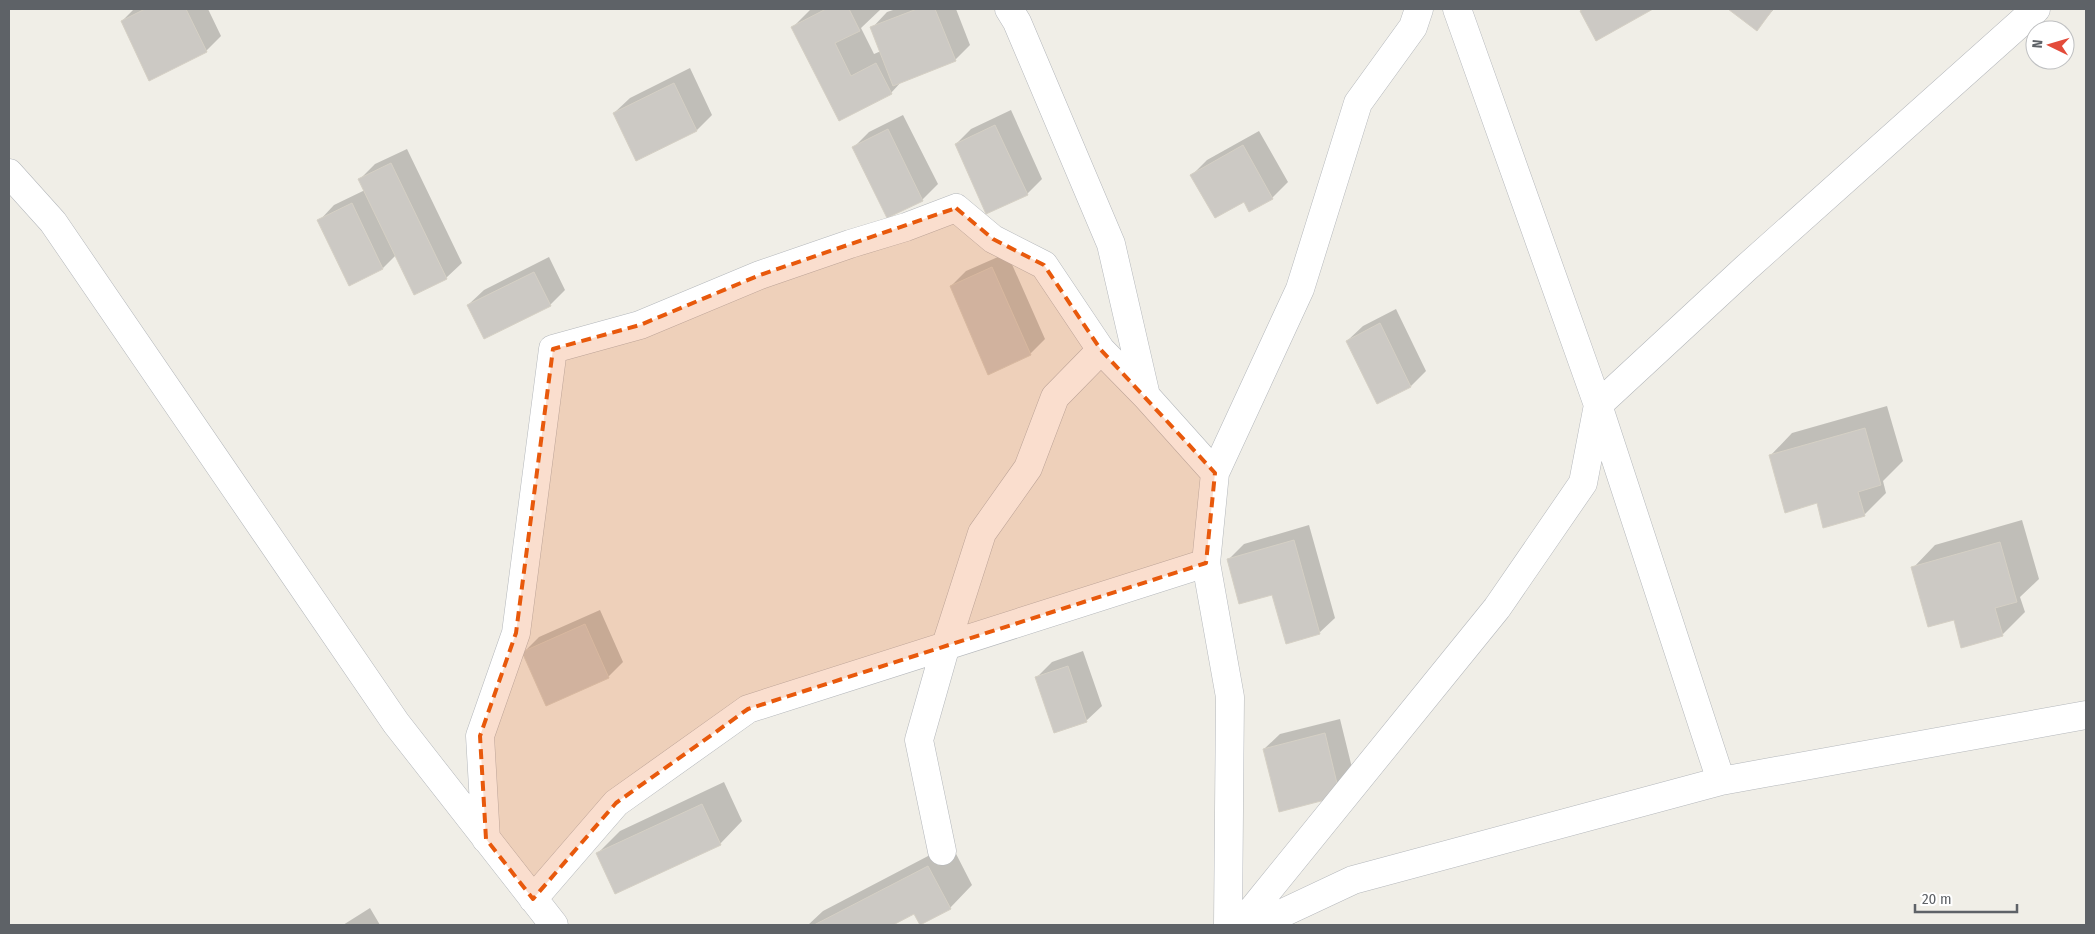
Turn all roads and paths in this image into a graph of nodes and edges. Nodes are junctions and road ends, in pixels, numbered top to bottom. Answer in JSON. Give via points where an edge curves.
{"nodes":[{"id":1,"x":1009,"y":9,"type":"edge"},
{"id":2,"x":1419,"y":9,"type":"edge"},
{"id":3,"x":1457,"y":9,"type":"edge"},
{"id":4,"x":2036,"y":9,"type":"edge"},
{"id":5,"x":9,"y":173,"type":"edge"},
{"id":6,"x":1101,"y":350,"type":"junction"},
{"id":7,"x":1146,"y":396,"type":"junction"},
{"id":8,"x":1598,"y":406,"type":"junction"},
{"id":9,"x":1215,"y":473,"type":"junction"},
{"id":10,"x":1206,"y":563,"type":"junction"},
{"id":11,"x":946,"y":645,"type":"junction"},
{"id":12,"x":2086,"y":715,"type":"edge"},
{"id":13,"x":1721,"y":781,"type":"junction"},
{"id":14,"x":486,"y":839,"type":"junction"},
{"id":15,"x":942,"y":851,"type":"dead end"},
{"id":16,"x":533,"y":898,"type":"junction"},
{"id":17,"x":554,"y":925,"type":"edge"},
{"id":18,"x":1228,"y":925,"type":"edge"},
{"id":19,"x":1240,"y":925,"type":"edge"},
{"id":20,"x":1257,"y":925,"type":"edge"}],
"edges":[{"from":1,"to":7,"type":"street","via":[[1111,244]]},
{"from":2,"to":9,"type":"street","via":[[1413,28],[1358,103],[1300,289]]},
{"from":3,"to":8,"type":"street"},
{"from":4,"to":8,"type":"street","via":[[1746,268]]},
{"from":5,"to":14,"type":"street","via":[[53,222],[396,723]]},
{"from":6,"to":7,"type":"street"},
{"from":6,"to":11,"type":"street","via":[[1055,397],[1028,468],[982,533]]},
{"from":6,"to":14,"type":"street","via":[[1044,265],[993,239],[956,208],[760,275],[640,325],[552,349],[516,633],[480,736]]},
{"from":7,"to":9,"type":"street"},
{"from":8,"to":13,"type":"street"},
{"from":8,"to":19,"type":"street","via":[[1583,483],[1508,592]]},
{"from":9,"to":10,"type":"street"},
{"from":10,"to":11,"type":"street"},
{"from":10,"to":18,"type":"street","via":[[1230,697]]},
{"from":11,"to":15,"type":"street","via":[[919,740]]},
{"from":11,"to":16,"type":"street","via":[[748,709],[616,803]]},
{"from":12,"to":13,"type":"street"},
{"from":13,"to":20,"type":"street","via":[[1353,880]]},
{"from":14,"to":16,"type":"street"},
{"from":16,"to":17,"type":"street"}]}
